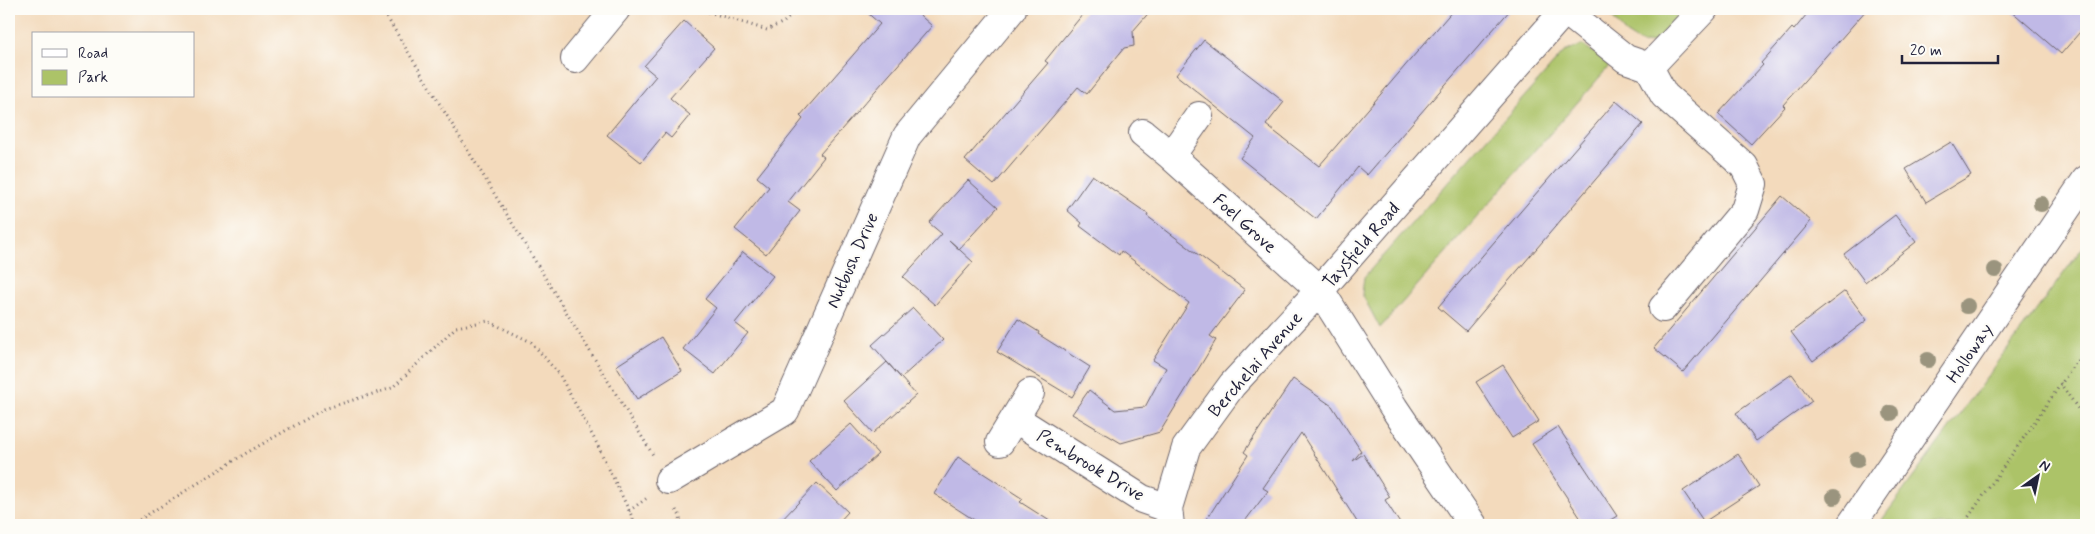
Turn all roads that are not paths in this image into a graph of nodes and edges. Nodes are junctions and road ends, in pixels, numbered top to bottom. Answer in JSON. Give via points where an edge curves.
{"nodes":[{"id":1,"x":616,"y":9,"type":"edge"},
{"id":2,"x":1012,"y":9,"type":"edge"},
{"id":3,"x":1565,"y":9,"type":"edge"},
{"id":4,"x":1704,"y":9,"type":"edge"},
{"id":5,"x":575,"y":59,"type":"dead end"},
{"id":6,"x":1649,"y":67,"type":"junction"},
{"id":7,"x":1199,"y":116,"type":"dead end"},
{"id":8,"x":1143,"y":133,"type":"dead end"},
{"id":9,"x":1171,"y":156,"type":"junction"},
{"id":10,"x":2086,"y":180,"type":"edge"},
{"id":11,"x":1320,"y":290,"type":"junction"},
{"id":12,"x":1663,"y":308,"type":"dead end"},
{"id":13,"x":1030,"y":394,"type":"dead end"},
{"id":14,"x":1016,"y":419,"type":"junction"},
{"id":15,"x":1000,"y":442,"type":"dead end"},
{"id":16,"x":669,"y":480,"type":"road end"},
{"id":17,"x":1169,"y":516,"type":"edge"},
{"id":18,"x":1473,"y":525,"type":"edge"},
{"id":19,"x":1850,"y":525,"type":"edge"}],
"edges":[{"from":1,"to":5,"type":"street"},
{"from":2,"to":16,"type":"street","name":"Nutbush Drive","via":[[907,136],[785,411]]},
{"from":3,"to":6,"type":"street","name":"Taysfield Road","via":[[1626,59]]},
{"from":3,"to":11,"type":"street","name":"Taysfield Road"},
{"from":4,"to":6,"type":"street"},
{"from":6,"to":12,"type":"street","via":[[1664,95],[1744,166],[1753,184],[1744,210]]},
{"from":7,"to":9,"type":"street"},
{"from":8,"to":9,"type":"street","name":"Foel Grove"},
{"from":9,"to":11,"type":"street","name":"Foel Grove"},
{"from":10,"to":19,"type":"street","name":"Holloway"},
{"from":11,"to":17,"type":"street","name":"Berchelai Avenue","via":[[1232,385],[1186,448]]},
{"from":11,"to":18,"type":"street","name":"Taysfield Road"},
{"from":13,"to":14,"type":"street"},
{"from":14,"to":15,"type":"street"},
{"from":14,"to":17,"type":"street","name":"Pembrook Drive"}]}
